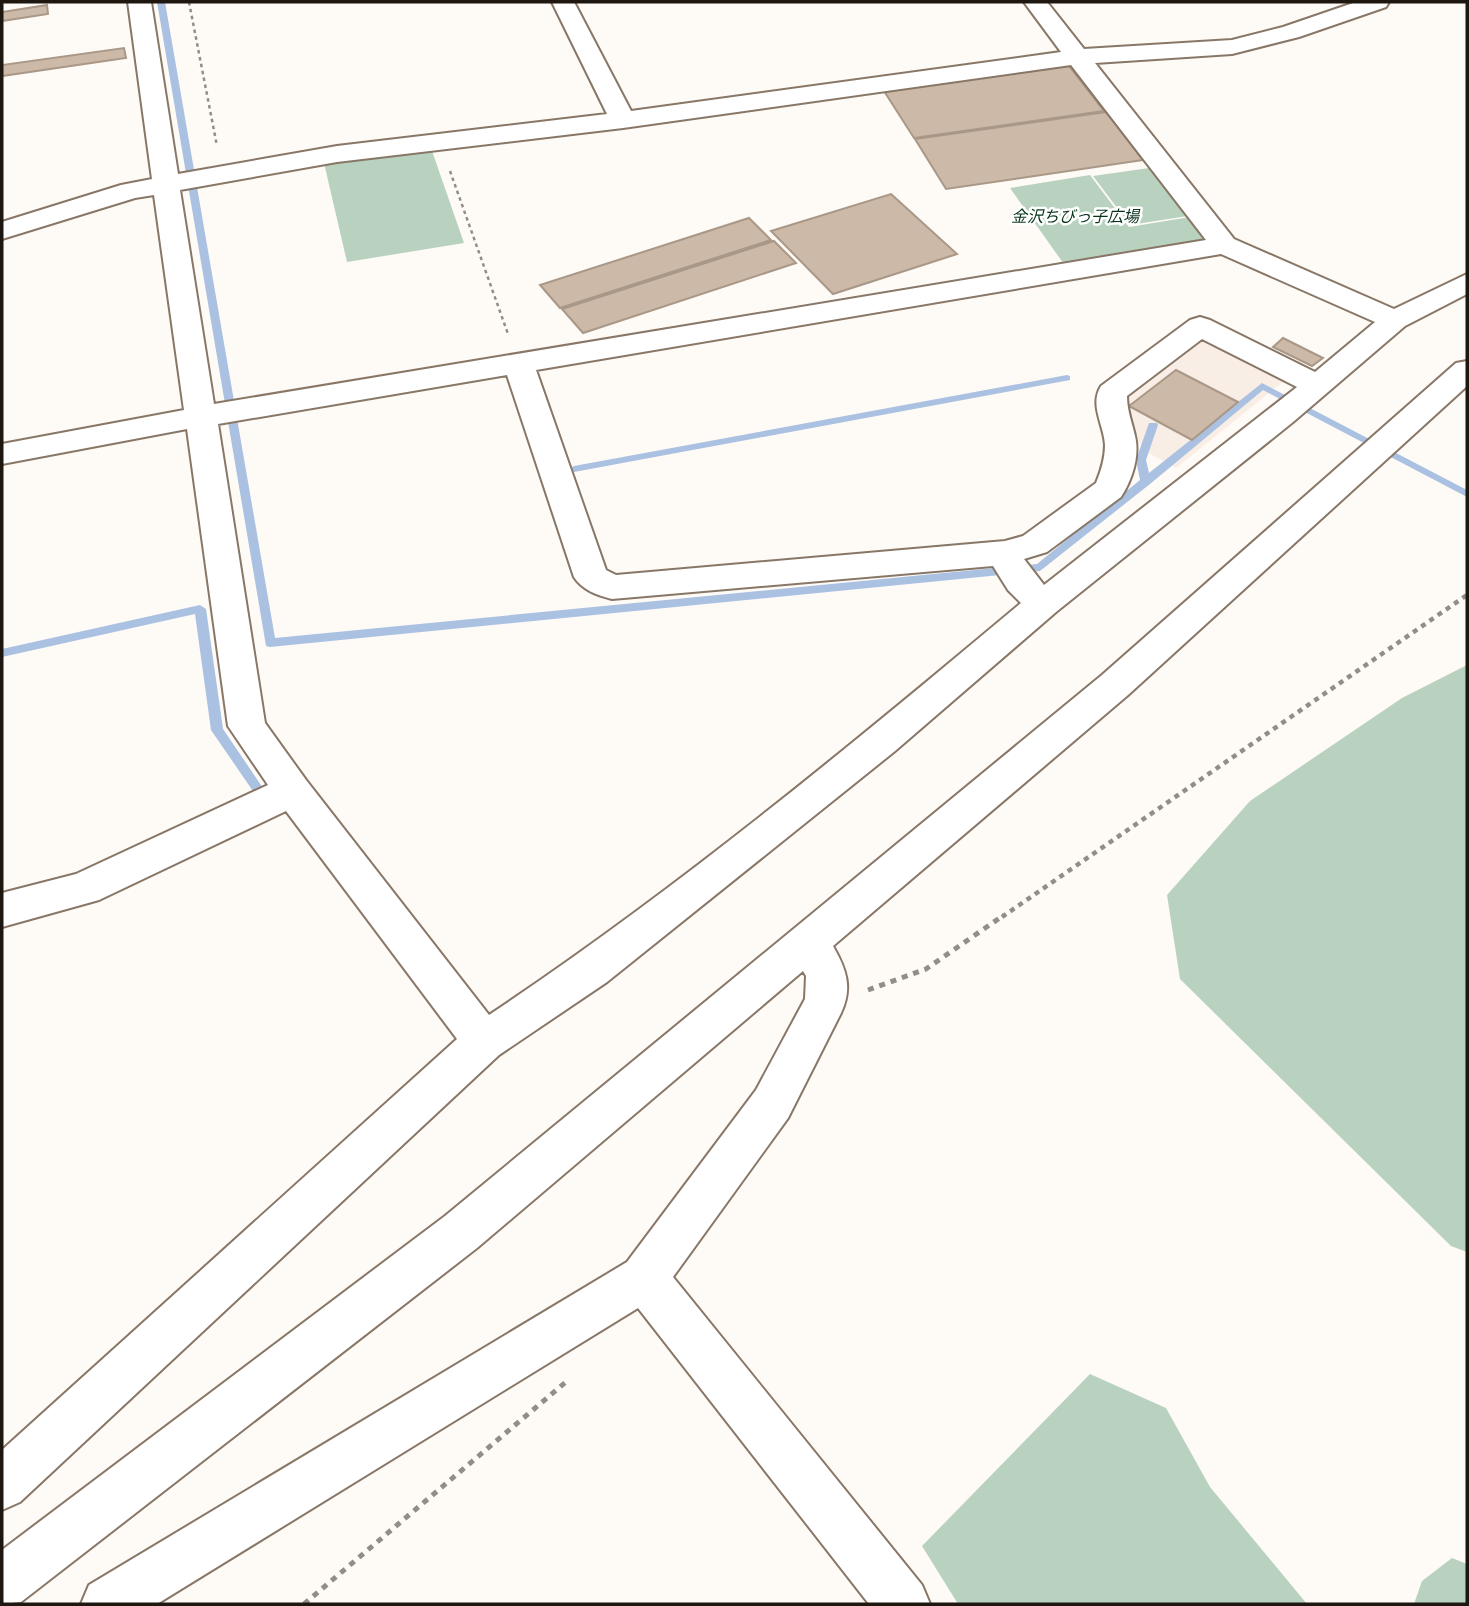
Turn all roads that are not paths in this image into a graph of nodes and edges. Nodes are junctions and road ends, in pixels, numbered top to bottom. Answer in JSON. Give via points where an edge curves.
{"nodes":[{"id":1,"x":139,"y":2,"type":"edge"},
{"id":2,"x":563,"y":2,"type":"edge"},
{"id":3,"x":1035,"y":2,"type":"edge"},
{"id":4,"x":1378,"y":2,"type":"edge"},
{"id":5,"x":1076,"y":57,"type":"junction"},
{"id":6,"x":624,"y":120,"type":"junction"},
{"id":7,"x":169,"y":183,"type":"junction"},
{"id":8,"x":2,"y":231,"type":"edge"},
{"id":9,"x":1224,"y":245,"type":"junction"},
{"id":10,"x":1467,"y":283,"type":"edge"},
{"id":11,"x":1395,"y":320,"type":"junction"},
{"id":12,"x":519,"y":365,"type":"junction"},
{"id":13,"x":1467,"y":370,"type":"edge"},
{"id":14,"x":1312,"y":390,"type":"junction"},
{"id":15,"x":218,"y":415,"type":"junction"},
{"id":16,"x":2,"y":454,"type":"edge"},
{"id":17,"x":1007,"y":557,"type":"junction"},
{"id":18,"x":1037,"y":598,"type":"junction"},
{"id":19,"x":292,"y":792,"type":"junction"},
{"id":20,"x":2,"y":910,"type":"edge"},
{"id":21,"x":809,"y":941,"type":"junction"},
{"id":22,"x":484,"y":1042,"type":"junction"},
{"id":23,"x":644,"y":1278,"type":"junction"},
{"id":24,"x":2,"y":1484,"type":"edge"},
{"id":25,"x":2,"y":1583,"type":"edge"},
{"id":26,"x":108,"y":1604,"type":"edge"},
{"id":27,"x":903,"y":1604,"type":"edge"}],
"edges":[{"from":1,"to":7,"type":"street"},
{"from":2,"to":6,"type":"street"},
{"from":3,"to":5,"type":"street"},
{"from":4,"to":5,"type":"street","via":[[1232,47]]},
{"from":5,"to":6,"type":"street"},
{"from":5,"to":9,"type":"street"},
{"from":6,"to":7,"type":"street","via":[[337,154]]},
{"from":7,"to":8,"type":"street"},
{"from":7,"to":15,"type":"street"},
{"from":9,"to":11,"type":"street"},
{"from":9,"to":12,"type":"street"},
{"from":10,"to":11,"type":"street"},
{"from":11,"to":14,"type":"street"},
{"from":12,"to":15,"type":"street"},
{"from":12,"to":17,"type":"street","via":[[591,577],[612,587]]},
{"from":13,"to":21,"type":"street","via":[[1115,685]]},
{"from":14,"to":17,"type":"street","via":[[1200,326],[1112,393],[1110,407],[1121,441],[1110,489],[1035,544]]},
{"from":14,"to":18,"type":"street"},
{"from":15,"to":16,"type":"street"},
{"from":15,"to":19,"type":"street","via":[[247,726]]},
{"from":17,"to":18,"type":"street"},
{"from":18,"to":22,"type":"street","via":[[882,741],[613,953]]},
{"from":19,"to":20,"type":"street","via":[[85,888]]},
{"from":19,"to":22,"type":"street"},
{"from":21,"to":23,"type":"street","via":[[827,975],[826,1000],[772,1104]]},
{"from":21,"to":25,"type":"street","via":[[461,1232]]},
{"from":22,"to":24,"type":"street"},
{"from":23,"to":26,"type":"street"},
{"from":23,"to":27,"type":"street"}]}
